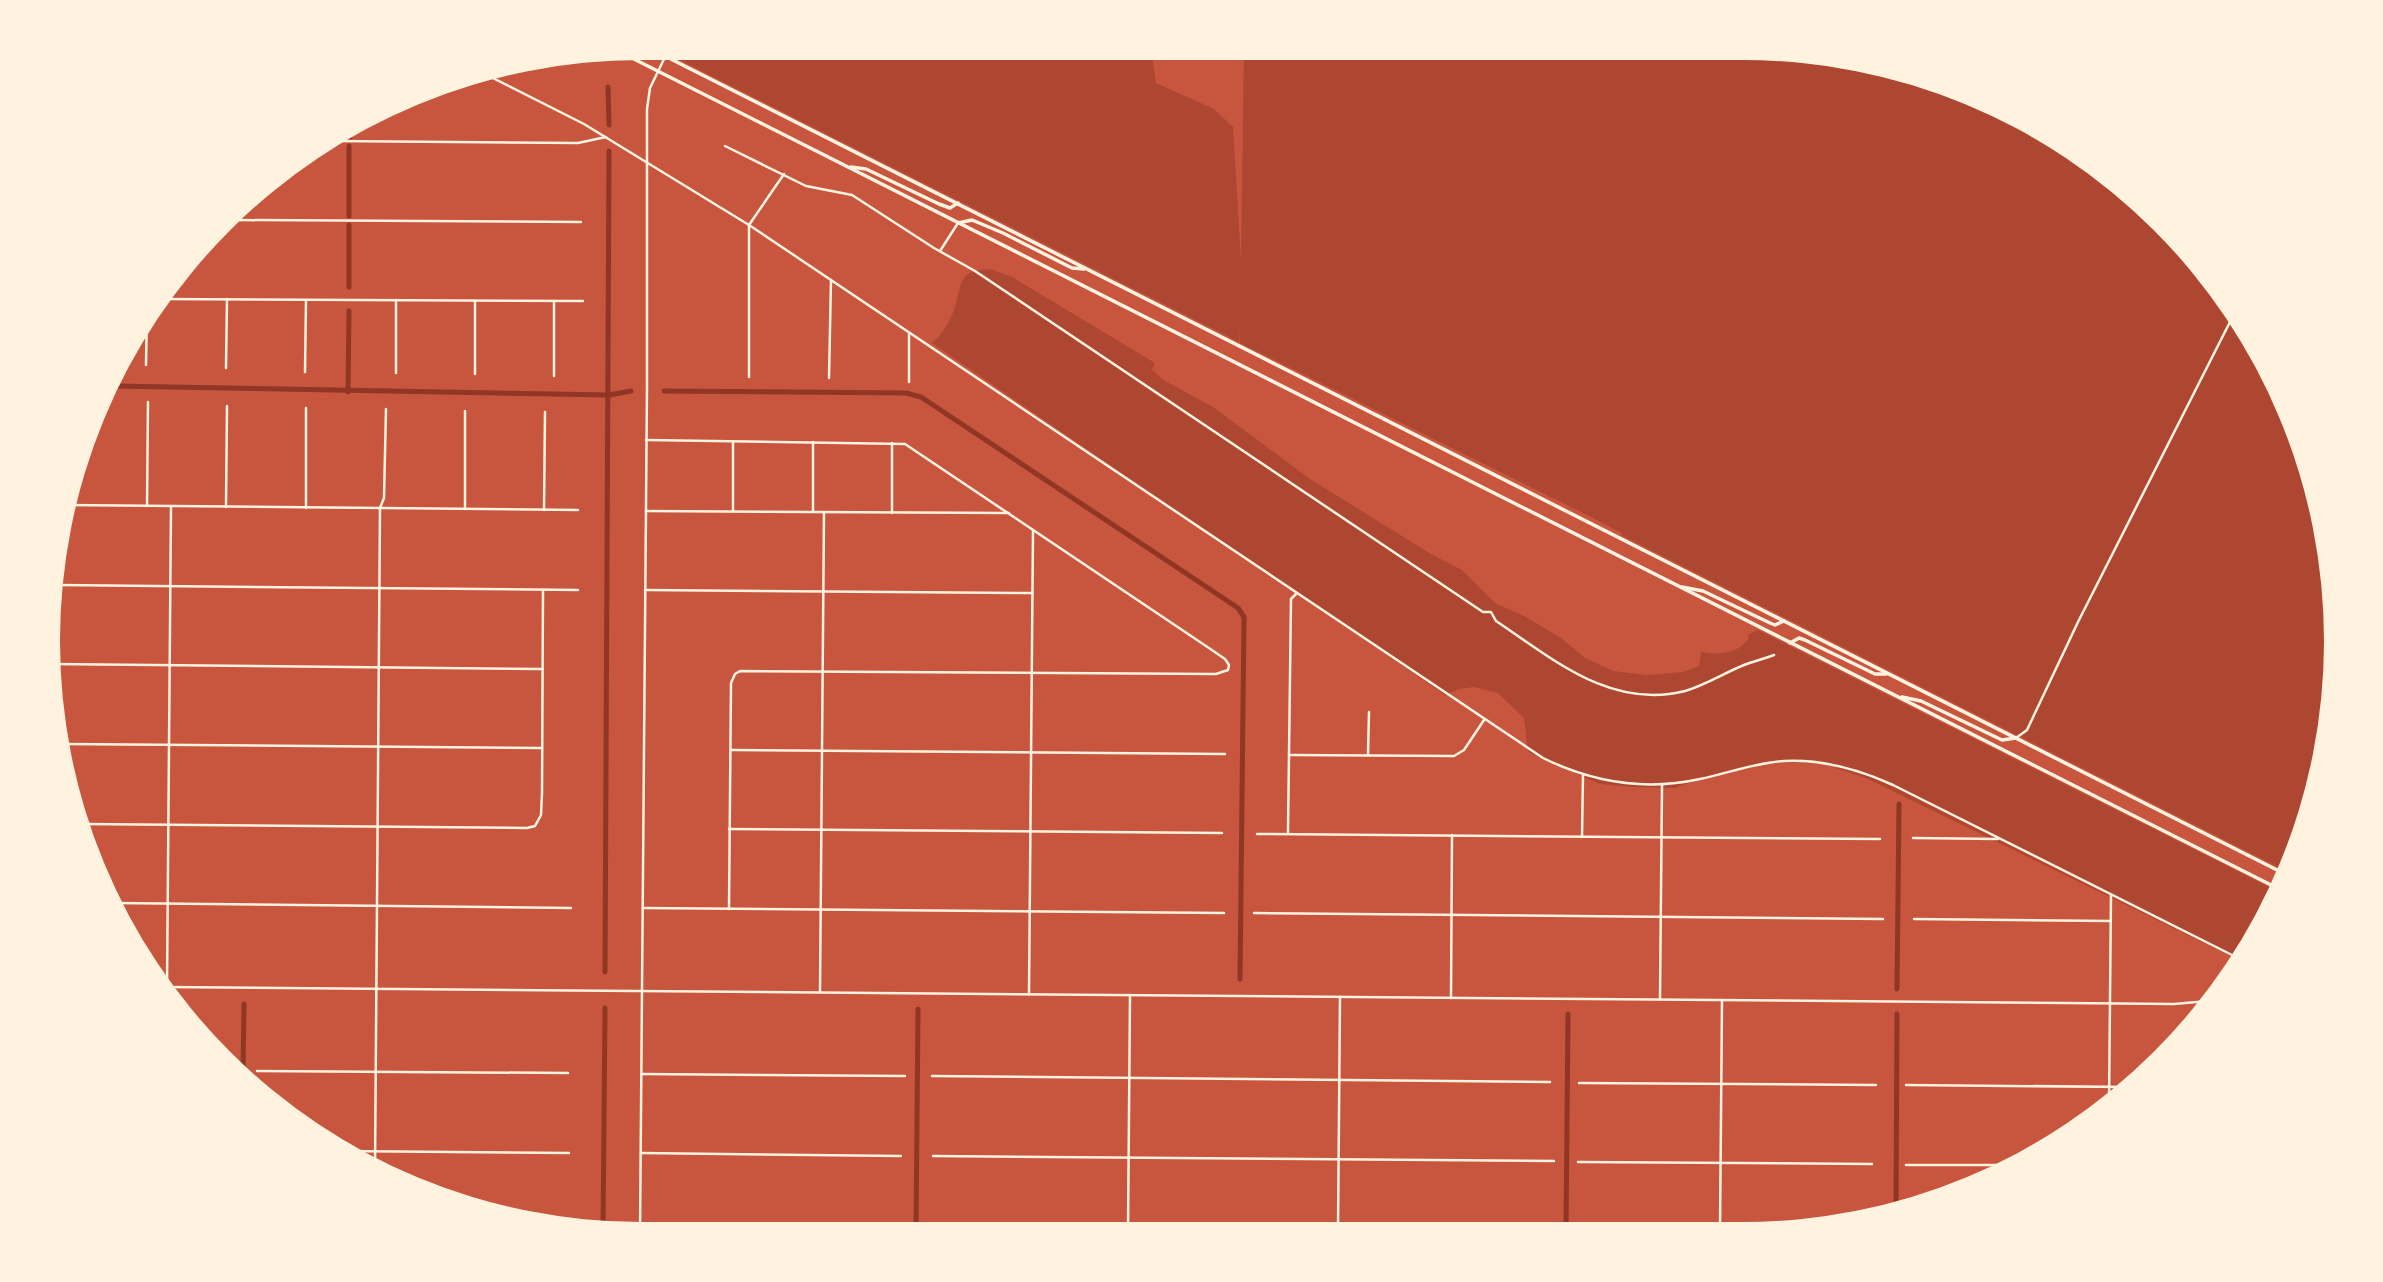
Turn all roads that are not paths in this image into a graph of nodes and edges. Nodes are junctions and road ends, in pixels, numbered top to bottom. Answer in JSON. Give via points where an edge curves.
{"nodes":[{"id":1,"x":636,"y":60,"type":"edge"},
{"id":2,"x":663,"y":60,"type":"edge"},
{"id":3,"x":673,"y":60,"type":"edge"},
{"id":4,"x":658,"y":71,"type":"junction"},
{"id":5,"x":493,"y":78,"type":"edge"},
{"id":6,"x":606,"y":137,"type":"junction"},
{"id":7,"x":344,"y":141,"type":"edge"},
{"id":8,"x":725,"y":146,"type":"dead end"},
{"id":9,"x":647,"y":162,"type":"junction"},
{"id":10,"x":848,"y":167,"type":"junction"},
{"id":11,"x":784,"y":174,"type":"junction"},
{"id":12,"x":958,"y":204,"type":"junction"},
{"id":13,"x":241,"y":220,"type":"edge"},
{"id":14,"x":581,"y":222,"type":"dead end"},
{"id":15,"x":958,"y":223,"type":"junction"},
{"id":16,"x":749,"y":225,"type":"junction"},
{"id":17,"x":940,"y":251,"type":"junction"},
{"id":18,"x":1086,"y":269,"type":"junction"},
{"id":19,"x":831,"y":280,"type":"junction"},
{"id":20,"x":171,"y":299,"type":"edge"},
{"id":21,"x":227,"y":299,"type":"junction"},
{"id":22,"x":306,"y":300,"type":"junction"},
{"id":23,"x":396,"y":300,"type":"junction"},
{"id":24,"x":475,"y":301,"type":"junction"},
{"id":25,"x":583,"y":301,"type":"dead end"},
{"id":26,"x":554,"y":302,"type":"junction"},
{"id":27,"x":2229,"y":324,"type":"edge"},
{"id":28,"x":909,"y":333,"type":"junction"},
{"id":29,"x":147,"y":335,"type":"edge"},
{"id":30,"x":146,"y":365,"type":"dead end"},
{"id":31,"x":226,"y":368,"type":"dead end"},
{"id":32,"x":305,"y":372,"type":"dead end"},
{"id":33,"x":396,"y":373,"type":"dead end"},
{"id":34,"x":475,"y":374,"type":"dead end"},
{"id":35,"x":554,"y":376,"type":"dead end"},
{"id":36,"x":750,"y":377,"type":"dead end"},
{"id":37,"x":829,"y":379,"type":"dead end"},
{"id":38,"x":909,"y":382,"type":"dead end"},
{"id":39,"x":148,"y":402,"type":"dead end"},
{"id":40,"x":227,"y":406,"type":"dead end"},
{"id":41,"x":306,"y":408,"type":"dead end"},
{"id":42,"x":386,"y":408,"type":"dead end"},
{"id":43,"x":465,"y":411,"type":"dead end"},
{"id":44,"x":545,"y":412,"type":"dead end"},
{"id":45,"x":646,"y":440,"type":"junction"},
{"id":46,"x":733,"y":442,"type":"junction"},
{"id":47,"x":813,"y":442,"type":"junction"},
{"id":48,"x":892,"y":443,"type":"junction"},
{"id":49,"x":76,"y":505,"type":"edge"},
{"id":50,"x":147,"y":506,"type":"junction"},
{"id":51,"x":171,"y":506,"type":"junction"},
{"id":52,"x":226,"y":507,"type":"junction"},
{"id":53,"x":306,"y":508,"type":"junction"},
{"id":54,"x":380,"y":508,"type":"junction"},
{"id":55,"x":465,"y":509,"type":"junction"},
{"id":56,"x":544,"y":510,"type":"junction"},
{"id":57,"x":578,"y":510,"type":"dead end"},
{"id":58,"x":646,"y":511,"type":"junction"},
{"id":59,"x":733,"y":511,"type":"junction"},
{"id":60,"x":813,"y":512,"type":"junction"},
{"id":61,"x":824,"y":512,"type":"junction"},
{"id":62,"x":892,"y":513,"type":"junction"},
{"id":63,"x":1009,"y":513,"type":"junction"},
{"id":64,"x":1034,"y":530,"type":"junction"},
{"id":65,"x":62,"y":585,"type":"edge"},
{"id":66,"x":1676,"y":585,"type":"junction"},
{"id":67,"x":170,"y":586,"type":"junction"},
{"id":68,"x":379,"y":588,"type":"junction"},
{"id":69,"x":543,"y":590,"type":"junction"},
{"id":70,"x":578,"y":590,"type":"dead end"},
{"id":71,"x":645,"y":590,"type":"junction"},
{"id":72,"x":823,"y":592,"type":"junction"},
{"id":73,"x":1032,"y":593,"type":"junction"},
{"id":74,"x":1297,"y":593,"type":"junction"},
{"id":75,"x":1785,"y":621,"type":"junction"},
{"id":76,"x":1790,"y":643,"type":"junction"},
{"id":77,"x":1774,"y":655,"type":"dead end"},
{"id":78,"x":61,"y":664,"type":"edge"},
{"id":79,"x":169,"y":665,"type":"junction"},
{"id":80,"x":379,"y":667,"type":"junction"},
{"id":81,"x":542,"y":669,"type":"junction"},
{"id":82,"x":822,"y":671,"type":"junction"},
{"id":83,"x":1032,"y":673,"type":"junction"},
{"id":84,"x":1889,"y":674,"type":"junction"},
{"id":85,"x":1896,"y":696,"type":"junction"},
{"id":86,"x":1369,"y":712,"type":"dead end"},
{"id":87,"x":1484,"y":720,"type":"junction"},
{"id":88,"x":2016,"y":738,"type":"junction"},
{"id":89,"x":69,"y":744,"type":"edge"},
{"id":90,"x":169,"y":745,"type":"junction"},
{"id":91,"x":378,"y":747,"type":"junction"},
{"id":92,"x":542,"y":748,"type":"junction"},
{"id":93,"x":730,"y":750,"type":"junction"},
{"id":94,"x":822,"y":751,"type":"junction"},
{"id":95,"x":1031,"y":752,"type":"junction"},
{"id":96,"x":1225,"y":754,"type":"dead end"},
{"id":97,"x":1289,"y":755,"type":"junction"},
{"id":98,"x":1368,"y":755,"type":"junction"},
{"id":99,"x":1583,"y":775,"type":"junction"},
{"id":100,"x":1662,"y":785,"type":"junction"},
{"id":101,"x":89,"y":824,"type":"edge"},
{"id":102,"x":168,"y":824,"type":"junction"},
{"id":103,"x":377,"y":827,"type":"junction"},
{"id":104,"x":729,"y":829,"type":"junction"},
{"id":105,"x":821,"y":830,"type":"junction"},
{"id":106,"x":1031,"y":832,"type":"junction"},
{"id":107,"x":1222,"y":833,"type":"dead end"},
{"id":108,"x":1257,"y":834,"type":"dead end"},
{"id":109,"x":1288,"y":834,"type":"junction"},
{"id":110,"x":1452,"y":835,"type":"junction"},
{"id":111,"x":1582,"y":836,"type":"junction"},
{"id":112,"x":1662,"y":837,"type":"junction"},
{"id":113,"x":1913,"y":838,"type":"dead end"},
{"id":114,"x":1880,"y":839,"type":"dead end"},
{"id":115,"x":2001,"y":839,"type":"junction"},
{"id":116,"x":2276,"y":870,"type":"edge"},
{"id":117,"x":2270,"y":884,"type":"edge"},
{"id":118,"x":2111,"y":895,"type":"junction"},
{"id":119,"x":122,"y":903,"type":"edge"},
{"id":120,"x":167,"y":904,"type":"junction"},
{"id":121,"x":377,"y":906,"type":"junction"},
{"id":122,"x":571,"y":908,"type":"dead end"},
{"id":123,"x":643,"y":908,"type":"junction"},
{"id":124,"x":729,"y":909,"type":"junction"},
{"id":125,"x":820,"y":909,"type":"junction"},
{"id":126,"x":1030,"y":911,"type":"junction"},
{"id":127,"x":1224,"y":913,"type":"dead end"},
{"id":128,"x":1254,"y":913,"type":"dead end"},
{"id":129,"x":1451,"y":915,"type":"junction"},
{"id":130,"x":1661,"y":917,"type":"junction"},
{"id":131,"x":1883,"y":919,"type":"dead end"},
{"id":132,"x":1914,"y":919,"type":"dead end"},
{"id":133,"x":2110,"y":921,"type":"junction"},
{"id":134,"x":2231,"y":955,"type":"edge"},
{"id":135,"x":166,"y":975,"type":"edge"},
{"id":136,"x":174,"y":987,"type":"edge"},
{"id":137,"x":376,"y":989,"type":"junction"},
{"id":138,"x":642,"y":991,"type":"junction"},
{"id":139,"x":820,"y":992,"type":"junction"},
{"id":140,"x":1029,"y":994,"type":"junction"},
{"id":141,"x":1130,"y":995,"type":"junction"},
{"id":142,"x":1340,"y":997,"type":"junction"},
{"id":143,"x":1451,"y":998,"type":"junction"},
{"id":144,"x":1660,"y":999,"type":"junction"},
{"id":145,"x":1722,"y":1000,"type":"junction"},
{"id":146,"x":2110,"y":1003,"type":"junction"},
{"id":147,"x":2196,"y":1003,"type":"edge"},
{"id":148,"x":257,"y":1071,"type":"dead end"},
{"id":149,"x":375,"y":1072,"type":"junction"},
{"id":150,"x":568,"y":1073,"type":"dead end"},
{"id":151,"x":641,"y":1074,"type":"junction"},
{"id":152,"x":905,"y":1076,"type":"dead end"},
{"id":153,"x":932,"y":1076,"type":"dead end"},
{"id":154,"x":1129,"y":1078,"type":"junction"},
{"id":155,"x":1339,"y":1080,"type":"junction"},
{"id":156,"x":1550,"y":1082,"type":"dead end"},
{"id":157,"x":1579,"y":1083,"type":"dead end"},
{"id":158,"x":1721,"y":1084,"type":"junction"},
{"id":159,"x":1876,"y":1085,"type":"dead end"},
{"id":160,"x":1906,"y":1085,"type":"dead end"},
{"id":161,"x":2109,"y":1087,"type":"junction"},
{"id":162,"x":2114,"y":1087,"type":"edge"},
{"id":163,"x":2109,"y":1091,"type":"edge"},
{"id":164,"x":363,"y":1152,"type":"edge"},
{"id":165,"x":375,"y":1152,"type":"junction"},
{"id":166,"x":569,"y":1153,"type":"dead end"},
{"id":167,"x":640,"y":1153,"type":"junction"},
{"id":168,"x":901,"y":1156,"type":"dead end"},
{"id":169,"x":933,"y":1156,"type":"dead end"},
{"id":170,"x":375,"y":1158,"type":"edge"},
{"id":171,"x":1128,"y":1158,"type":"junction"},
{"id":172,"x":1339,"y":1160,"type":"junction"},
{"id":173,"x":1554,"y":1161,"type":"dead end"},
{"id":174,"x":1578,"y":1162,"type":"dead end"},
{"id":175,"x":1720,"y":1163,"type":"junction"},
{"id":176,"x":1872,"y":1164,"type":"dead end"},
{"id":177,"x":1906,"y":1164,"type":"dead end"},
{"id":178,"x":1995,"y":1165,"type":"edge"},
{"id":179,"x":640,"y":1222,"type":"edge"},
{"id":180,"x":1128,"y":1222,"type":"edge"},
{"id":181,"x":1338,"y":1222,"type":"edge"},
{"id":182,"x":1720,"y":1222,"type":"edge"}],
"edges":[{"from":1,"to":4,"type":"highway"},
{"from":2,"to":4,"type":"street"},
{"from":3,"to":12,"type":"highway"},
{"from":4,"to":9,"type":"street","via":[[647,102]]},
{"from":4,"to":10,"type":"highway"},
{"from":5,"to":6,"type":"street"},
{"from":6,"to":7,"type":"street","via":[[578,142]]},
{"from":6,"to":9,"type":"street"},
{"from":8,"to":11,"type":"street"},
{"from":9,"to":16,"type":"street"},
{"from":9,"to":45,"type":"street"},
{"from":10,"to":12,"type":"highway","via":[[866,169],[950,208]]},
{"from":10,"to":15,"type":"highway"},
{"from":11,"to":16,"type":"street"},
{"from":11,"to":17,"type":"street","via":[[818,189],[852,195]]},
{"from":12,"to":18,"type":"highway"},
{"from":13,"to":14,"type":"street"},
{"from":15,"to":17,"type":"street"},
{"from":15,"to":18,"type":"highway","via":[[972,220],[1072,268]]},
{"from":15,"to":66,"type":"highway"},
{"from":16,"to":19,"type":"street"},
{"from":16,"to":36,"type":"street"},
{"from":17,"to":77,"type":"street","via":[[1593,683],[1638,695],[1671,694]]},
{"from":18,"to":75,"type":"highway"},
{"from":19,"to":28,"type":"street"},
{"from":19,"to":37,"type":"street"},
{"from":20,"to":21,"type":"street"},
{"from":21,"to":22,"type":"street"},
{"from":21,"to":31,"type":"street"},
{"from":22,"to":23,"type":"street"},
{"from":22,"to":32,"type":"street"},
{"from":23,"to":24,"type":"street"},
{"from":23,"to":33,"type":"street"},
{"from":24,"to":26,"type":"street"},
{"from":24,"to":34,"type":"street"},
{"from":25,"to":26,"type":"street"},
{"from":26,"to":35,"type":"street"},
{"from":27,"to":88,"type":"street","via":[[2027,730]]},
{"from":28,"to":38,"type":"street"},
{"from":28,"to":74,"type":"street"},
{"from":29,"to":30,"type":"street"},
{"from":39,"to":50,"type":"street"},
{"from":40,"to":52,"type":"street"},
{"from":41,"to":53,"type":"street"},
{"from":42,"to":54,"type":"street"},
{"from":43,"to":55,"type":"street"},
{"from":44,"to":56,"type":"street"},
{"from":45,"to":46,"type":"street"},
{"from":45,"to":58,"type":"street"},
{"from":46,"to":47,"type":"street"},
{"from":46,"to":59,"type":"street"},
{"from":47,"to":48,"type":"street"},
{"from":47,"to":60,"type":"street"},
{"from":48,"to":62,"type":"street"},
{"from":48,"to":63,"type":"street","via":[[905,444]]},
{"from":49,"to":50,"type":"street"},
{"from":50,"to":51,"type":"street"},
{"from":51,"to":52,"type":"street"},
{"from":51,"to":67,"type":"street"},
{"from":52,"to":53,"type":"street"},
{"from":53,"to":54,"type":"street"},
{"from":54,"to":55,"type":"street"},
{"from":54,"to":68,"type":"street"},
{"from":55,"to":56,"type":"street"},
{"from":56,"to":57,"type":"street"},
{"from":58,"to":59,"type":"street"},
{"from":58,"to":71,"type":"street"},
{"from":59,"to":60,"type":"street"},
{"from":60,"to":61,"type":"street"},
{"from":61,"to":62,"type":"street"},
{"from":61,"to":72,"type":"street"},
{"from":62,"to":63,"type":"street"},
{"from":63,"to":64,"type":"street"},
{"from":64,"to":73,"type":"street"},
{"from":64,"to":83,"type":"street","via":[[1229,665],[1228,670],[1216,674]]},
{"from":65,"to":67,"type":"street"},
{"from":66,"to":75,"type":"highway","via":[[1703,591],[1776,625]]},
{"from":66,"to":76,"type":"highway"},
{"from":67,"to":68,"type":"street"},
{"from":67,"to":79,"type":"street"},
{"from":68,"to":69,"type":"street"},
{"from":68,"to":80,"type":"street"},
{"from":69,"to":70,"type":"street"},
{"from":69,"to":81,"type":"street"},
{"from":71,"to":72,"type":"street"},
{"from":71,"to":123,"type":"street"},
{"from":72,"to":73,"type":"street"},
{"from":72,"to":82,"type":"street"},
{"from":73,"to":83,"type":"street"},
{"from":74,"to":87,"type":"street"},
{"from":74,"to":97,"type":"street","via":[[1291,599]]},
{"from":75,"to":84,"type":"highway"},
{"from":76,"to":84,"type":"highway","via":[[1799,638],[1875,674]]},
{"from":76,"to":85,"type":"highway"},
{"from":78,"to":79,"type":"street"},
{"from":79,"to":80,"type":"street"},
{"from":79,"to":90,"type":"street"},
{"from":80,"to":81,"type":"street"},
{"from":80,"to":91,"type":"street"},
{"from":81,"to":92,"type":"street"},
{"from":82,"to":83,"type":"street"},
{"from":82,"to":93,"type":"street","via":[[735,674]]},
{"from":82,"to":94,"type":"street"},
{"from":83,"to":95,"type":"street"},
{"from":84,"to":88,"type":"highway"},
{"from":85,"to":88,"type":"highway","via":[[1921,701],[2002,740]]},
{"from":85,"to":117,"type":"highway"},
{"from":86,"to":98,"type":"street"},
{"from":87,"to":98,"type":"street","via":[[1464,750],[1454,756]]},
{"from":87,"to":99,"type":"street","via":[[1543,758]]},
{"from":88,"to":116,"type":"highway"},
{"from":89,"to":90,"type":"street"},
{"from":90,"to":91,"type":"street"},
{"from":90,"to":102,"type":"street"},
{"from":91,"to":92,"type":"street"},
{"from":91,"to":103,"type":"street"},
{"from":92,"to":103,"type":"street","via":[[541,815],[535,826]]},
{"from":93,"to":94,"type":"street"},
{"from":93,"to":104,"type":"street"},
{"from":94,"to":95,"type":"street"},
{"from":94,"to":105,"type":"street"},
{"from":95,"to":96,"type":"street"},
{"from":95,"to":106,"type":"street"},
{"from":97,"to":98,"type":"street"},
{"from":97,"to":109,"type":"street"},
{"from":99,"to":100,"type":"street"},
{"from":99,"to":111,"type":"street"},
{"from":100,"to":112,"type":"street"},
{"from":100,"to":115,"type":"street","via":[[1770,762],[1831,764],[1884,781]]},
{"from":101,"to":102,"type":"street"},
{"from":102,"to":103,"type":"street"},
{"from":102,"to":120,"type":"street"},
{"from":103,"to":121,"type":"street"},
{"from":104,"to":105,"type":"street"},
{"from":104,"to":124,"type":"street"},
{"from":105,"to":106,"type":"street"},
{"from":105,"to":125,"type":"street"},
{"from":106,"to":107,"type":"street"},
{"from":106,"to":126,"type":"street"},
{"from":108,"to":109,"type":"street"},
{"from":109,"to":110,"type":"street"},
{"from":110,"to":111,"type":"street"},
{"from":110,"to":129,"type":"street"},
{"from":111,"to":112,"type":"street"},
{"from":112,"to":114,"type":"street"},
{"from":112,"to":130,"type":"street"},
{"from":113,"to":115,"type":"street"},
{"from":115,"to":118,"type":"street"},
{"from":118,"to":133,"type":"street"},
{"from":118,"to":134,"type":"street"},
{"from":119,"to":120,"type":"street"},
{"from":120,"to":121,"type":"street"},
{"from":120,"to":135,"type":"street"},
{"from":121,"to":122,"type":"street"},
{"from":121,"to":137,"type":"street"},
{"from":123,"to":124,"type":"street"},
{"from":123,"to":138,"type":"street"},
{"from":124,"to":125,"type":"street"},
{"from":125,"to":126,"type":"street"},
{"from":125,"to":139,"type":"street"},
{"from":126,"to":127,"type":"street"},
{"from":126,"to":140,"type":"street"},
{"from":128,"to":129,"type":"street"},
{"from":129,"to":130,"type":"street"},
{"from":129,"to":143,"type":"street"},
{"from":130,"to":131,"type":"street"},
{"from":130,"to":144,"type":"street"},
{"from":132,"to":133,"type":"street"},
{"from":133,"to":146,"type":"street"},
{"from":136,"to":137,"type":"street"},
{"from":137,"to":138,"type":"street"},
{"from":137,"to":149,"type":"street"},
{"from":138,"to":139,"type":"street"},
{"from":138,"to":151,"type":"street"},
{"from":139,"to":140,"type":"street"},
{"from":140,"to":141,"type":"street"},
{"from":141,"to":142,"type":"street"},
{"from":141,"to":154,"type":"street"},
{"from":142,"to":143,"type":"street"},
{"from":142,"to":155,"type":"street"},
{"from":143,"to":144,"type":"street"},
{"from":144,"to":145,"type":"street"},
{"from":145,"to":146,"type":"street"},
{"from":145,"to":158,"type":"street"},
{"from":146,"to":147,"type":"street"},
{"from":146,"to":161,"type":"street"},
{"from":148,"to":149,"type":"street"},
{"from":149,"to":150,"type":"street"},
{"from":149,"to":165,"type":"street"},
{"from":151,"to":152,"type":"street"},
{"from":151,"to":167,"type":"street"},
{"from":153,"to":154,"type":"street"},
{"from":154,"to":155,"type":"street"},
{"from":154,"to":171,"type":"street"},
{"from":155,"to":156,"type":"street"},
{"from":155,"to":172,"type":"street"},
{"from":157,"to":158,"type":"street"},
{"from":158,"to":159,"type":"street"},
{"from":158,"to":175,"type":"street"},
{"from":160,"to":161,"type":"street"},
{"from":161,"to":162,"type":"street"},
{"from":161,"to":163,"type":"street"},
{"from":164,"to":165,"type":"street"},
{"from":165,"to":166,"type":"street"},
{"from":165,"to":170,"type":"street"},
{"from":167,"to":168,"type":"street"},
{"from":167,"to":179,"type":"street"},
{"from":169,"to":171,"type":"street"},
{"from":171,"to":172,"type":"street"},
{"from":171,"to":180,"type":"street"},
{"from":172,"to":173,"type":"street"},
{"from":172,"to":181,"type":"street"},
{"from":174,"to":175,"type":"street"},
{"from":175,"to":176,"type":"street"},
{"from":175,"to":182,"type":"street"},
{"from":177,"to":178,"type":"street"}]}
